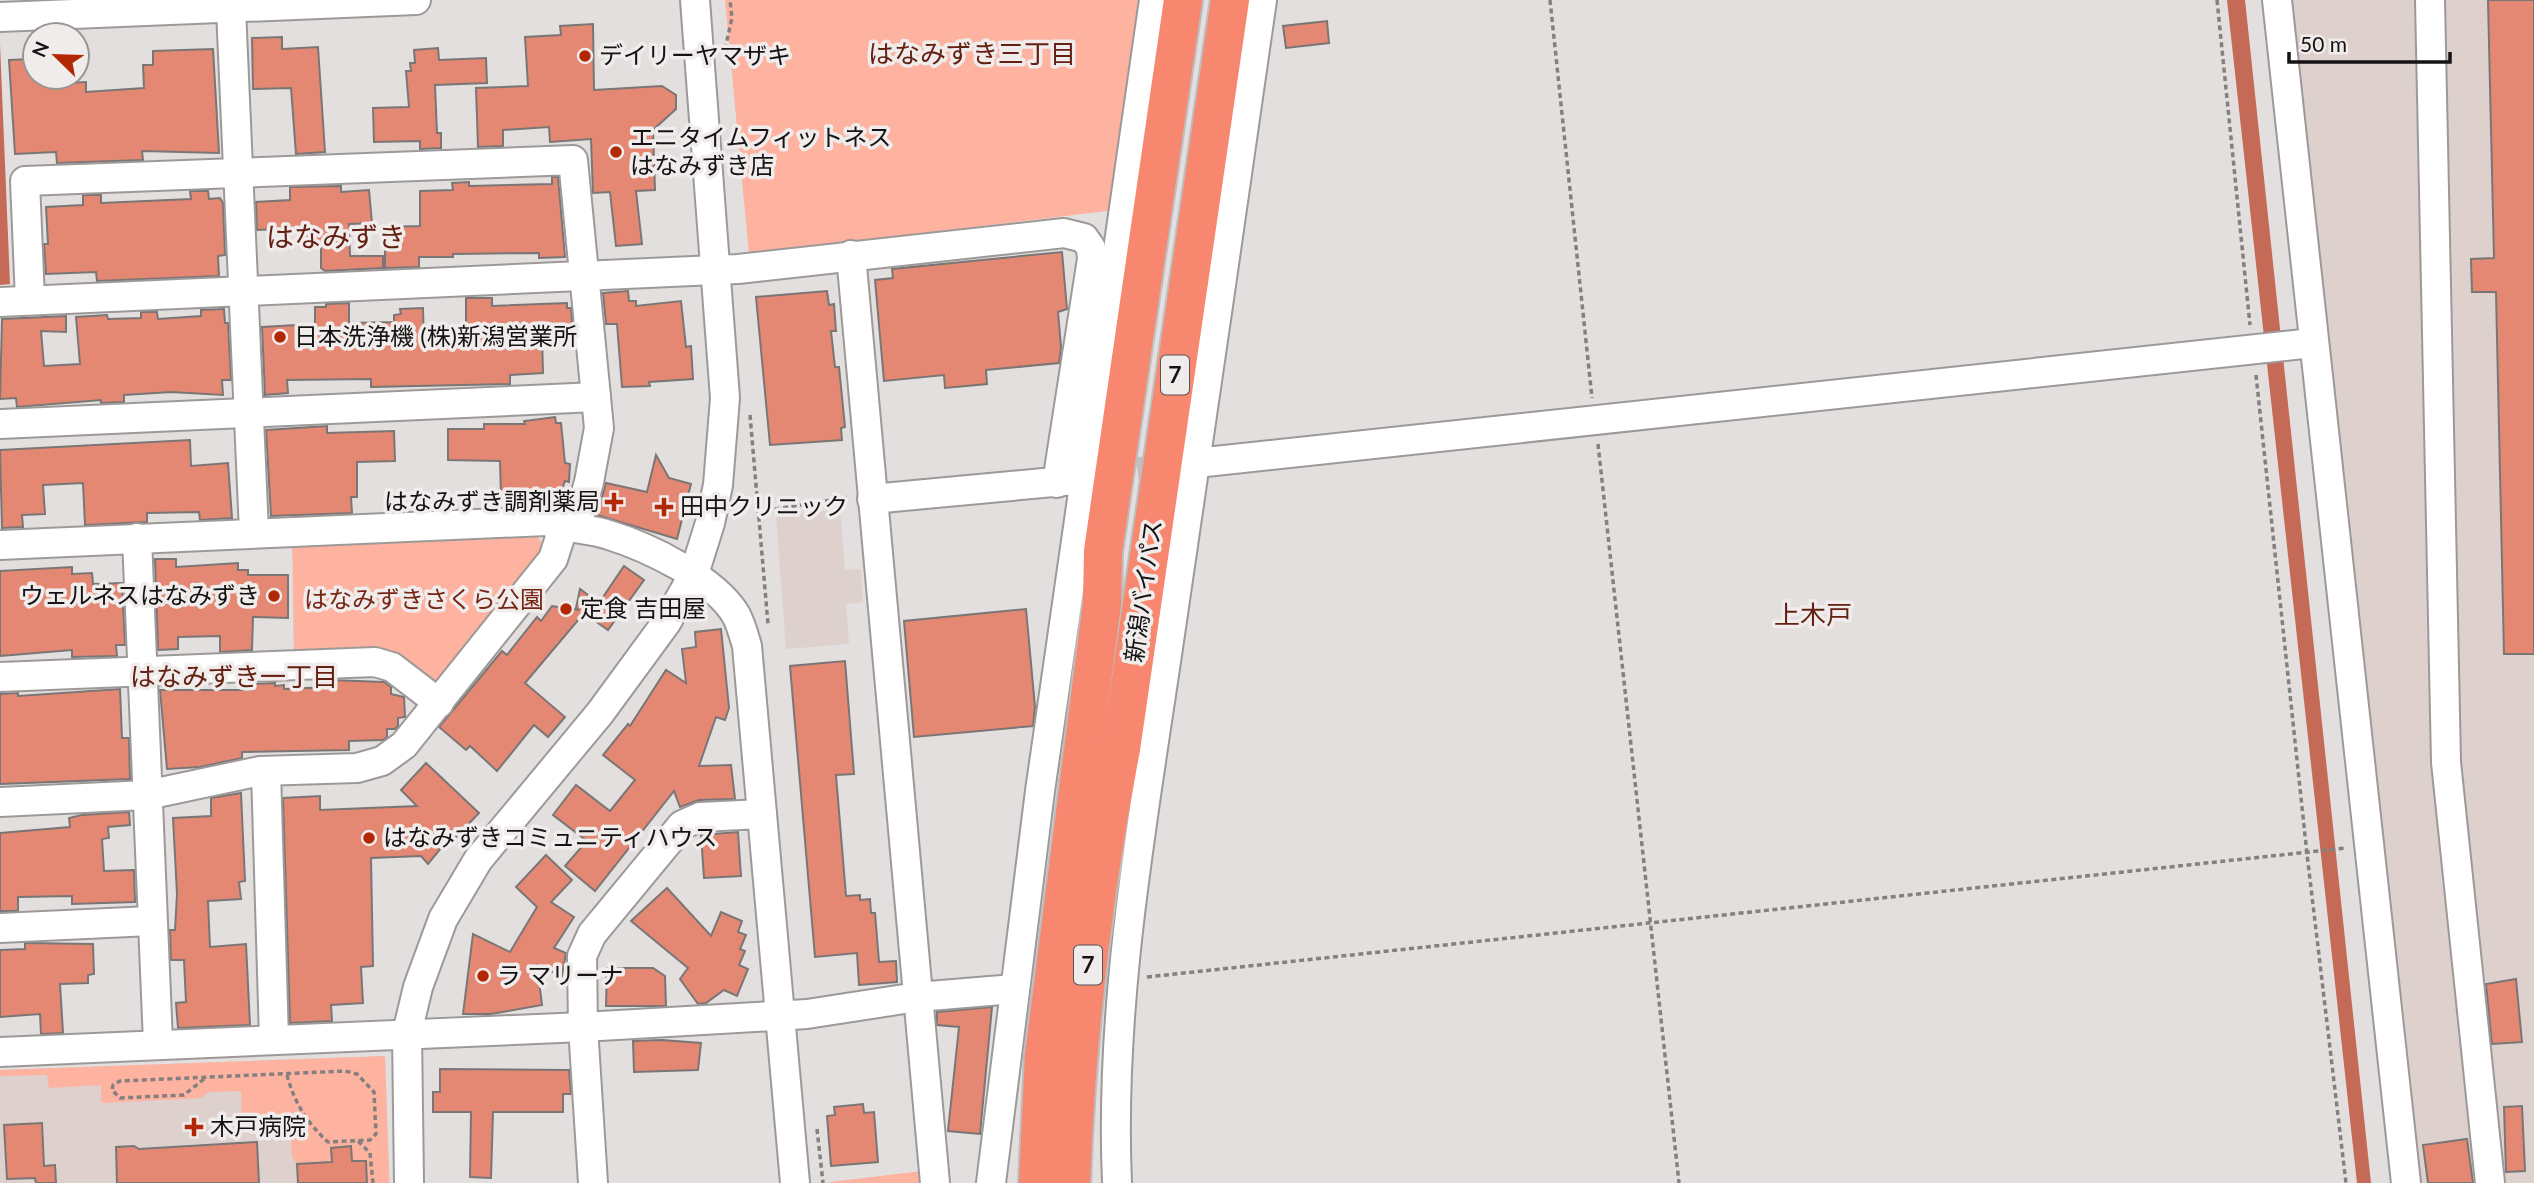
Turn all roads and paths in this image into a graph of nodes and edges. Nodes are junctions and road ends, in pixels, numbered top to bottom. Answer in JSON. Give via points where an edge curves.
{"nodes":[{"id":1,"x":416,"y":0,"type":"edge"},
{"id":2,"x":695,"y":0,"type":"edge"},
{"id":3,"x":1154,"y":0,"type":"edge"},
{"id":4,"x":1183,"y":0,"type":"edge"},
{"id":5,"x":1230,"y":0,"type":"edge"},
{"id":6,"x":1262,"y":0,"type":"edge"},
{"id":7,"x":1550,"y":0,"type":"edge"},
{"id":8,"x":2217,"y":0,"type":"edge"},
{"id":9,"x":2277,"y":0,"type":"edge"},
{"id":10,"x":2430,"y":0,"type":"edge"},
{"id":11,"x":35,"y":8,"type":"edge"},
{"id":12,"x":231,"y":9,"type":"junction"},
{"id":13,"x":0,"y":17,"type":"edge"},
{"id":14,"x":238,"y":172,"type":"junction"},
{"id":15,"x":851,"y":255,"type":"junction"},
{"id":16,"x":715,"y":270,"type":"junction"},
{"id":17,"x":584,"y":275,"type":"junction"},
{"id":18,"x":244,"y":292,"type":"junction"},
{"id":19,"x":30,"y":300,"type":"junction"},
{"id":20,"x":0,"y":302,"type":"edge"},
{"id":21,"x":2304,"y":345,"type":"junction"},
{"id":22,"x":2255,"y":349,"type":"junction"},
{"id":23,"x":596,"y":397,"type":"junction"},
{"id":24,"x":249,"y":412,"type":"junction"},
{"id":25,"x":1595,"y":423,"type":"junction"},
{"id":26,"x":0,"y":424,"type":"edge"},
{"id":27,"x":1191,"y":464,"type":"junction"},
{"id":28,"x":1078,"y":480,"type":"junction"},
{"id":29,"x":872,"y":499,"type":"junction"},
{"id":30,"x":758,"y":512,"type":"dead end"},
{"id":31,"x":570,"y":527,"type":"junction"},
{"id":32,"x":254,"y":533,"type":"junction"},
{"id":33,"x":137,"y":538,"type":"junction"},
{"id":34,"x":0,"y":545,"type":"edge"},
{"id":35,"x":1103,"y":551,"type":"junction"},
{"id":36,"x":695,"y":574,"type":"junction"},
{"id":37,"x":141,"y":673,"type":"junction"},
{"id":38,"x":0,"y":677,"type":"edge"},
{"id":39,"x":439,"y":703,"type":"junction"},
{"id":40,"x":1121,"y":749,"type":"junction"},
{"id":41,"x":266,"y":771,"type":"junction"},
{"id":42,"x":147,"y":795,"type":"junction"},
{"id":43,"x":0,"y":802,"type":"edge"},
{"id":44,"x":762,"y":814,"type":"junction"},
{"id":45,"x":2343,"y":848,"type":"dead end"},
{"id":46,"x":2306,"y":854,"type":"junction"},
{"id":47,"x":151,"y":920,"type":"junction"},
{"id":48,"x":1650,"y":923,"type":"junction"},
{"id":49,"x":0,"y":928,"type":"edge"},
{"id":50,"x":1124,"y":980,"type":"junction"},
{"id":51,"x":1014,"y":989,"type":"junction"},
{"id":52,"x":917,"y":997,"type":"junction"},
{"id":53,"x":779,"y":1015,"type":"junction"},
{"id":54,"x":583,"y":1027,"type":"junction"},
{"id":55,"x":407,"y":1033,"type":"junction"},
{"id":56,"x":274,"y":1039,"type":"junction"},
{"id":57,"x":158,"y":1043,"type":"junction"},
{"id":58,"x":0,"y":1052,"type":"edge"},
{"id":59,"x":287,"y":1075,"type":"junction"},
{"id":60,"x":204,"y":1079,"type":"junction"},
{"id":61,"x":358,"y":1141,"type":"junction"},
{"id":62,"x":373,"y":1183,"type":"edge"},
{"id":63,"x":409,"y":1183,"type":"edge"},
{"id":64,"x":593,"y":1183,"type":"edge"},
{"id":65,"x":794,"y":1183,"type":"edge"},
{"id":66,"x":935,"y":1183,"type":"edge"},
{"id":67,"x":991,"y":1183,"type":"edge"},
{"id":68,"x":1016,"y":1183,"type":"edge"},
{"id":69,"x":1038,"y":1183,"type":"edge"},
{"id":70,"x":1071,"y":1183,"type":"edge"},
{"id":71,"x":1092,"y":1183,"type":"edge"},
{"id":72,"x":1117,"y":1183,"type":"edge"},
{"id":73,"x":1679,"y":1183,"type":"edge"},
{"id":74,"x":2346,"y":1183,"type":"edge"},
{"id":75,"x":2406,"y":1183,"type":"edge"},
{"id":76,"x":2490,"y":1183,"type":"edge"}],
"edges":[{"from":1,"to":12,"type":"street"},
{"from":2,"to":16,"type":"street"},
{"from":3,"to":28,"type":"street"},
{"from":4,"to":35,"type":"highway","name":"新潟バイパス","number":"7"},
{"from":5,"to":40,"type":"highway","name":"新潟バイパス","number":"7"},
{"from":6,"to":27,"type":"street"},
{"from":7,"to":25,"type":"path"},
{"from":8,"to":22,"type":"path"},
{"from":9,"to":21,"type":"street"},
{"from":10,"to":76,"type":"street","via":[[2445,762]]},
{"from":11,"to":12,"type":"street"},
{"from":11,"to":13,"type":"street"},
{"from":12,"to":14,"type":"street"},
{"from":14,"to":17,"type":"street","via":[[573,160]]},
{"from":14,"to":18,"type":"street"},
{"from":14,"to":19,"type":"street","via":[[25,181]]},
{"from":15,"to":16,"type":"street"},
{"from":15,"to":28,"type":"street","via":[[1064,233],[1084,238],[1092,259]]},
{"from":15,"to":29,"type":"street"},
{"from":16,"to":17,"type":"street"},
{"from":16,"to":36,"type":"street","via":[[725,398],[723,442],[710,523]]},
{"from":17,"to":18,"type":"street"},
{"from":17,"to":23,"type":"street"},
{"from":18,"to":19,"type":"street"},
{"from":18,"to":24,"type":"street"},
{"from":19,"to":20,"type":"street"},
{"from":21,"to":22,"type":"street"},
{"from":21,"to":75,"type":"street"},
{"from":22,"to":25,"type":"street"},
{"from":22,"to":46,"type":"path"},
{"from":23,"to":24,"type":"street"},
{"from":23,"to":31,"type":"street","via":[[599,428],[589,482]]},
{"from":24,"to":26,"type":"street"},
{"from":24,"to":32,"type":"street"},
{"from":25,"to":27,"type":"street"},
{"from":25,"to":48,"type":"path"},
{"from":27,"to":50,"type":"street"},
{"from":28,"to":29,"type":"street"},
{"from":28,"to":51,"type":"street"},
{"from":29,"to":30,"type":"path","via":[[857,496]]},
{"from":29,"to":52,"type":"street"},
{"from":31,"to":32,"type":"street","via":[[526,520]]},
{"from":31,"to":36,"type":"street","via":[[610,535]]},
{"from":31,"to":39,"type":"street","via":[[553,559]]},
{"from":32,"to":33,"type":"street"},
{"from":33,"to":34,"type":"street"},
{"from":33,"to":37,"type":"street"},
{"from":35,"to":68,"type":"highway","via":[[1085,601],[1045,884],[1026,1042]]},
{"from":35,"to":69,"type":"highway","name":"新潟バイパス","number":"7","via":[[1102,603],[1044,1056]]},
{"from":36,"to":44,"type":"street","via":[[737,616],[747,646]]},
{"from":36,"to":55,"type":"street","via":[[636,666],[459,889],[430,947]]},
{"from":37,"to":38,"type":"street"},
{"from":37,"to":39,"type":"street","via":[[375,662],[392,667]]},
{"from":37,"to":42,"type":"street"},
{"from":39,"to":41,"type":"street","via":[[404,745],[382,761],[357,768]]},
{"from":40,"to":70,"type":"highway","name":"新潟バイパス","number":"7","via":[[1102,844],[1077,1057]]},
{"from":40,"to":71,"type":"highway","via":[[1119,846],[1096,1049]]},
{"from":41,"to":42,"type":"street"},
{"from":41,"to":56,"type":"street"},
{"from":42,"to":43,"type":"street"},
{"from":42,"to":47,"type":"street"},
{"from":44,"to":53,"type":"street"},
{"from":44,"to":54,"type":"street","via":[[700,817],[682,825],[592,934],[582,956]]},
{"from":45,"to":46,"type":"path"},
{"from":46,"to":48,"type":"path"},
{"from":46,"to":74,"type":"path"},
{"from":47,"to":49,"type":"street"},
{"from":47,"to":57,"type":"street"},
{"from":48,"to":50,"type":"path"},
{"from":48,"to":73,"type":"path"},
{"from":50,"to":72,"type":"street","via":[[1114,1114]]},
{"from":51,"to":52,"type":"street"},
{"from":51,"to":67,"type":"street"},
{"from":52,"to":53,"type":"street"},
{"from":52,"to":66,"type":"street"},
{"from":53,"to":54,"type":"street"},
{"from":53,"to":65,"type":"street"},
{"from":54,"to":55,"type":"street"},
{"from":54,"to":64,"type":"street"},
{"from":55,"to":56,"type":"street"},
{"from":55,"to":63,"type":"street"},
{"from":56,"to":57,"type":"street"},
{"from":57,"to":58,"type":"street"},
{"from":59,"to":60,"type":"path"},
{"from":59,"to":61,"type":"path","via":[[292,1096],[318,1133],[328,1142]]},
{"from":59,"to":61,"type":"path","via":[[345,1071],[367,1083],[374,1092],[376,1135]]},
{"from":60,"to":60,"type":"path","via":[[120,1081],[112,1090],[120,1098],[184,1095]]},
{"from":61,"to":62,"type":"path","via":[[370,1153]]}]}
